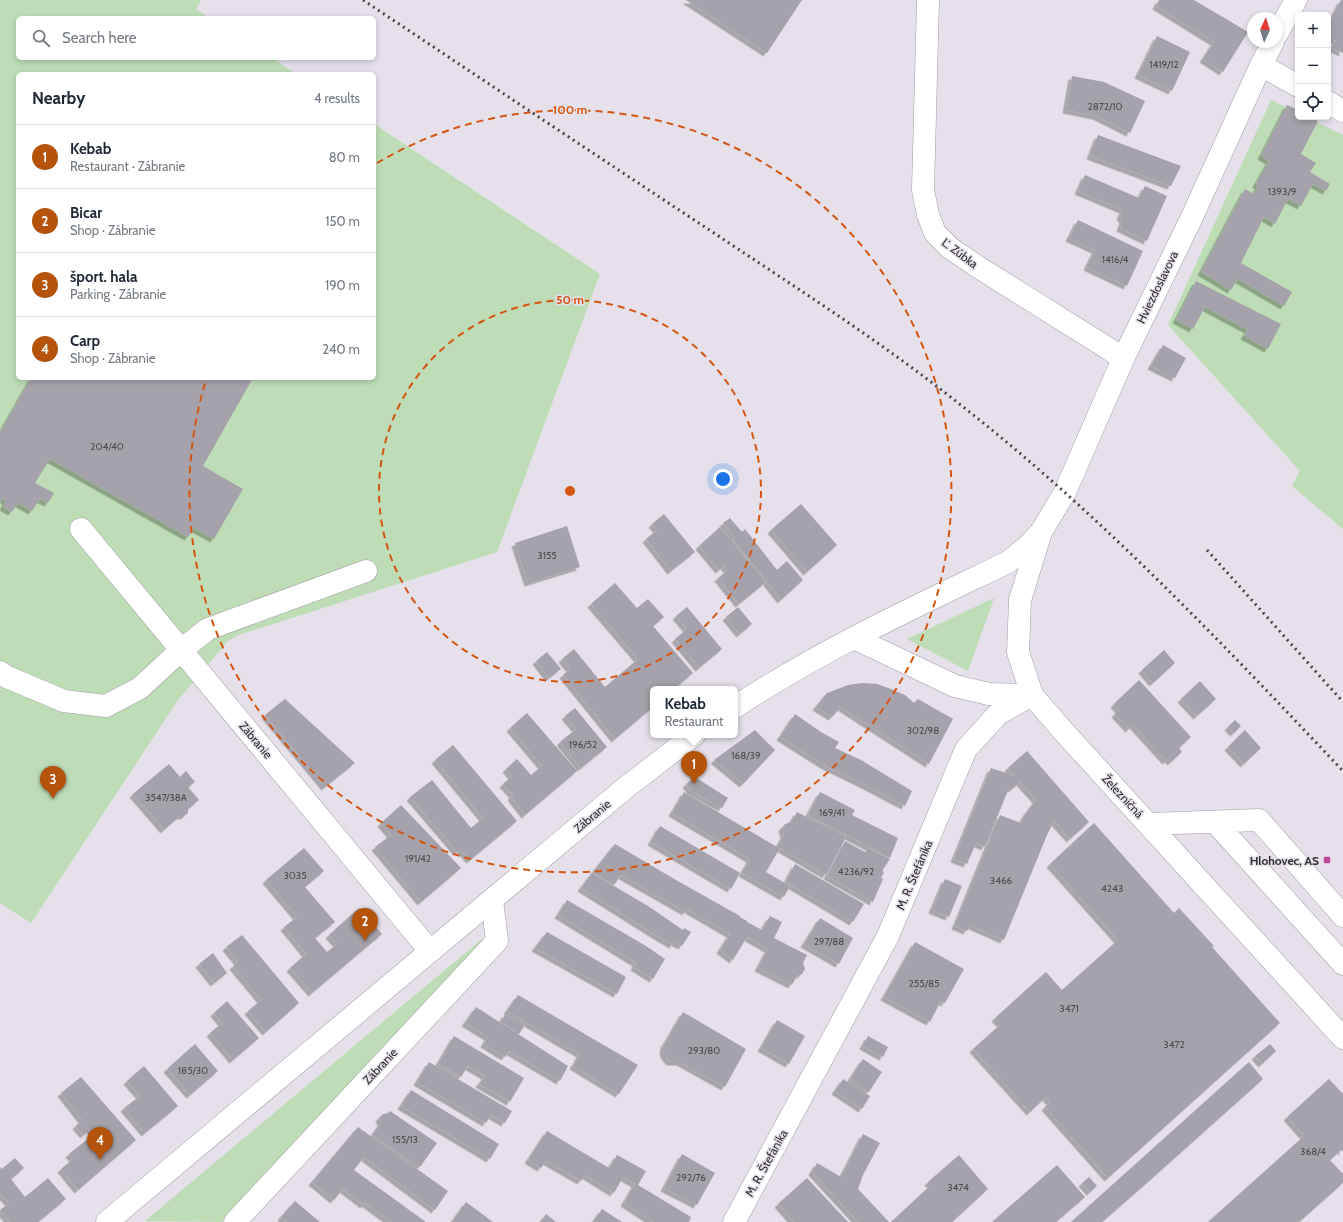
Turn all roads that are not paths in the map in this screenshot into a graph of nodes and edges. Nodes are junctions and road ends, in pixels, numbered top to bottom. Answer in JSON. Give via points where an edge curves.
{"nodes":[{"id":1,"x":928,"y":0,"type":"edge"},
{"id":2,"x":1296,"y":0,"type":"edge"},
{"id":3,"x":1283,"y":23,"type":"edge"},
{"id":4,"x":1270,"y":48,"type":"edge"},
{"id":5,"x":1261,"y":65,"type":"junction"},
{"id":6,"x":1295,"y":84,"type":"edge"},
{"id":7,"x":1331,"y":104,"type":"edge"},
{"id":8,"x":1343,"y":111,"type":"edge"},
{"id":9,"x":1123,"y":359,"type":"junction"},
{"id":10,"x":81,"y":530,"type":"dead end"},
{"id":11,"x":1041,"y":532,"type":"junction"},
{"id":12,"x":366,"y":571,"type":"dead end"},
{"id":13,"x":854,"y":638,"type":"junction"},
{"id":14,"x":181,"y":650,"type":"junction"},
{"id":15,"x":0,"y":672,"type":"edge"},
{"id":16,"x":1032,"y":695,"type":"junction"},
{"id":17,"x":738,"y":705,"type":"edge"},
{"id":18,"x":690,"y":738,"type":"edge"},
{"id":19,"x":1215,"y":822,"type":"junction"},
{"id":20,"x":1149,"y":824,"type":"junction"},
{"id":21,"x":492,"y":900,"type":"junction"},
{"id":22,"x":1343,"y":916,"type":"edge"},
{"id":23,"x":430,"y":951,"type":"junction"},
{"id":24,"x":1343,"y":964,"type":"edge"},
{"id":25,"x":1343,"y":1038,"type":"edge"},
{"id":26,"x":107,"y":1222,"type":"edge"},
{"id":27,"x":235,"y":1222,"type":"edge"},
{"id":28,"x":734,"y":1222,"type":"edge"}],
"edges":[{"from":1,"to":9,"type":"street","name":"Ľ. Zúbka","via":[[923,190],[935,233],[950,248],[972,263]]},
{"from":2,"to":3,"type":"street"},
{"from":4,"to":5,"type":"street","name":"Hviezdoslavova"},
{"from":5,"to":6,"type":"street"},
{"from":5,"to":9,"type":"street","name":"Hviezdoslavova","via":[[1192,217]]},
{"from":7,"to":8,"type":"street"},
{"from":9,"to":11,"type":"street","name":"Hviezdoslavova","via":[[1065,492]]},
{"from":10,"to":14,"type":"street","name":"Zábranie"},
{"from":11,"to":13,"type":"street","via":[[1008,562]]},
{"from":11,"to":16,"type":"street","via":[[1020,600],[1018,652]]},
{"from":12,"to":14,"type":"street","via":[[208,629]]},
{"from":13,"to":16,"type":"street","via":[[955,686],[989,694]]},
{"from":13,"to":17,"type":"street","via":[[799,667]]},
{"from":14,"to":15,"type":"street","via":[[140,688],[106,706],[64,701]]},
{"from":14,"to":23,"type":"street","name":"Zábranie"},
{"from":16,"to":20,"type":"street","name":"Železničná"},
{"from":16,"to":28,"type":"street","name":"M. R. Štefánika","via":[[998,714],[966,749],[888,936]]},
{"from":18,"to":21,"type":"street","name":"Zábranie","via":[[624,789]]},
{"from":19,"to":20,"type":"street"},
{"from":19,"to":22,"type":"street","via":[[1259,820]]},
{"from":19,"to":24,"type":"street"},
{"from":20,"to":25,"type":"street","name":"Železničná"},
{"from":21,"to":23,"type":"street","name":"Zábranie"},
{"from":21,"to":27,"type":"street","name":"Zábranie","via":[[497,941]]},
{"from":23,"to":26,"type":"street","name":"Zábranie"}]}
